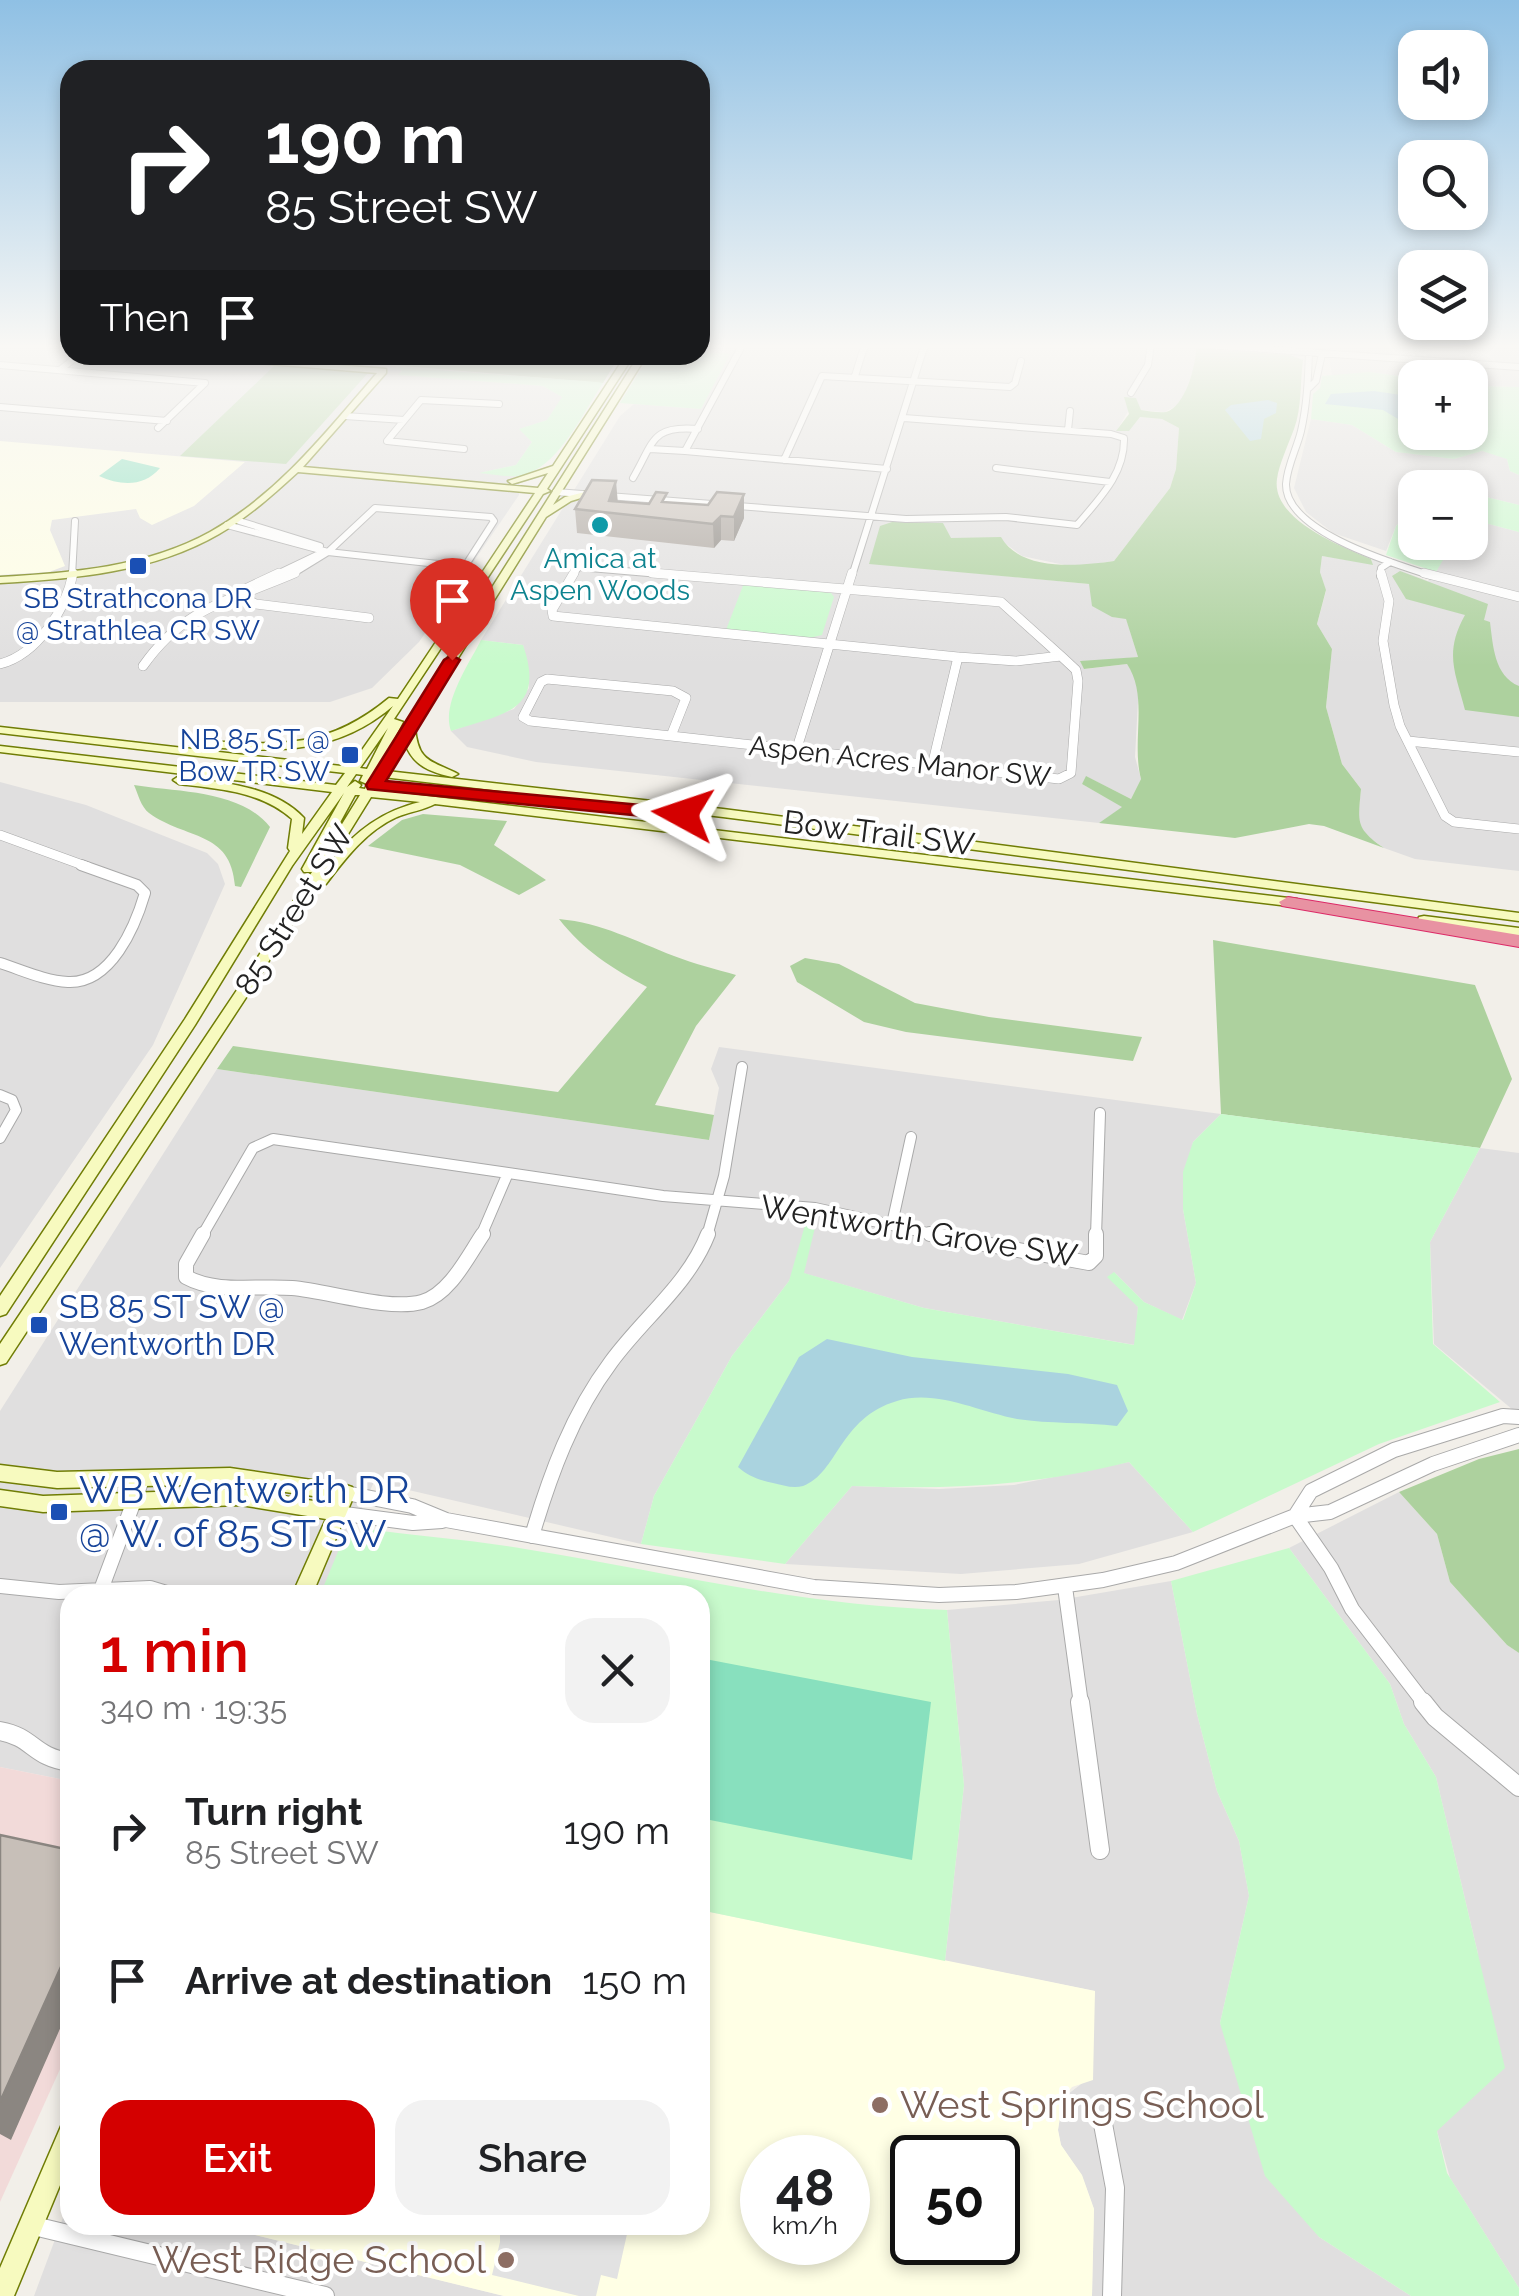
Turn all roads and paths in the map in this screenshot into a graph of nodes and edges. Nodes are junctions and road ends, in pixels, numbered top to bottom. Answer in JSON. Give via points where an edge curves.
{"nodes":[{"id":1,"x":312,"y":451,"type":"edge"},
{"id":2,"x":566,"y":451,"type":"edge"},
{"id":3,"x":582,"y":451,"type":"edge"},
{"id":4,"x":649,"y":451,"type":"edge"},
{"id":5,"x":676,"y":451,"type":"edge"},
{"id":6,"x":788,"y":451,"type":"edge"},
{"id":7,"x":893,"y":451,"type":"edge"},
{"id":8,"x":1123,"y":451,"type":"edge"},
{"id":9,"x":1295,"y":451,"type":"edge"},
{"id":10,"x":686,"y":452,"type":"joint"},
{"id":11,"x":784,"y":460,"type":"junction"},
{"id":12,"x":298,"y":466,"type":"junction"},
{"id":13,"x":555,"y":468,"type":"junction"},
{"id":14,"x":887,"y":468,"type":"junction"},
{"id":15,"x":996,"y":468,"type":"dead end"},
{"id":16,"x":633,"y":478,"type":"dead end"},
{"id":17,"x":512,"y":481,"type":"junction"},
{"id":18,"x":1110,"y":482,"type":"junction"},
{"id":19,"x":542,"y":487,"type":"junction"},
{"id":20,"x":558,"y":489,"type":"junction"},
{"id":21,"x":589,"y":494,"type":"junction"},
{"id":22,"x":656,"y":497,"type":"junction"},
{"id":23,"x":872,"y":516,"type":"junction"},
{"id":24,"x":540,"y":518,"type":"junction"},
{"id":25,"x":75,"y":522,"type":"dead end"},
{"id":26,"x":232,"y":522,"type":"junction"},
{"id":27,"x":1077,"y":524,"type":"junction"},
{"id":28,"x":1070,"y":532,"type":"dead end"},
{"id":29,"x":327,"y":551,"type":"junction"},
{"id":30,"x":1390,"y":562,"type":"junction"},
{"id":31,"x":75,"y":573,"type":"junction"},
{"id":32,"x":0,"y":580,"type":"edge"},
{"id":33,"x":848,"y":589,"type":"junction"},
{"id":34,"x":236,"y":595,"type":"junction"},
{"id":35,"x":1519,"y":597,"type":"edge"},
{"id":36,"x":368,"y":618,"type":"dead end"},
{"id":37,"x":443,"y":638,"type":"junction"},
{"id":38,"x":832,"y":644,"type":"junction"},
{"id":39,"x":1064,"y":656,"type":"junction"},
{"id":40,"x":958,"y":657,"type":"junction"},
{"id":41,"x":0,"y":664,"type":"edge"},
{"id":42,"x":143,"y":666,"type":"dead end"},
{"id":43,"x":413,"y":685,"type":"junction"},
{"id":44,"x":410,"y":728,"type":"junction"},
{"id":45,"x":0,"y":730,"type":"edge"},
{"id":46,"x":670,"y":738,"type":"junction"},
{"id":47,"x":96,"y":740,"type":"junction"},
{"id":48,"x":1408,"y":741,"type":"junction"},
{"id":49,"x":0,"y":749,"type":"edge"},
{"id":50,"x":796,"y":752,"type":"junction"},
{"id":51,"x":1519,"y":752,"type":"edge"},
{"id":52,"x":932,"y":766,"type":"junction"},
{"id":53,"x":361,"y":782,"type":"junction"},
{"id":54,"x":452,"y":802,"type":"junction"},
{"id":55,"x":722,"y":813,"type":"junction"},
{"id":56,"x":791,"y":824,"type":"junction"},
{"id":57,"x":1519,"y":828,"type":"edge"},
{"id":58,"x":0,"y":836,"type":"edge"},
{"id":59,"x":286,"y":864,"type":"junction"},
{"id":60,"x":1288,"y":902,"type":"junction"},
{"id":61,"x":1519,"y":916,"type":"edge"},
{"id":62,"x":1519,"y":932,"type":"edge"},
{"id":63,"x":278,"y":934,"type":"junction"},
{"id":64,"x":1519,"y":941,"type":"edge"},
{"id":65,"x":0,"y":963,"type":"edge"},
{"id":66,"x":190,"y":1022,"type":"junction"},
{"id":67,"x":220,"y":1026,"type":"junction"},
{"id":68,"x":742,"y":1066,"type":"dead end"},
{"id":69,"x":0,"y":1096,"type":"edge"},
{"id":70,"x":1100,"y":1113,"type":"dead end"},
{"id":71,"x":911,"y":1136,"type":"dead end"},
{"id":72,"x":0,"y":1138,"type":"edge"},
{"id":73,"x":508,"y":1174,"type":"junction"},
{"id":74,"x":717,"y":1201,"type":"junction"},
{"id":75,"x":892,"y":1224,"type":"junction"},
{"id":76,"x":0,"y":1310,"type":"edge"},
{"id":77,"x":0,"y":1358,"type":"edge"},
{"id":78,"x":1519,"y":1417,"type":"edge"},
{"id":79,"x":1519,"y":1436,"type":"edge"},
{"id":80,"x":0,"y":1473,"type":"edge"},
{"id":81,"x":143,"y":1477,"type":"junction"},
{"id":82,"x":346,"y":1493,"type":"junction"},
{"id":83,"x":0,"y":1498,"type":"edge"},
{"id":84,"x":137,"y":1500,"type":"junction"},
{"id":85,"x":337,"y":1513,"type":"junction"},
{"id":86,"x":1295,"y":1516,"type":"junction"},
{"id":87,"x":446,"y":1520,"type":"junction"},
{"id":88,"x":532,"y":1536,"type":"junction"},
{"id":89,"x":103,"y":1585,"type":"edge"},
{"id":90,"x":306,"y":1585,"type":"edge"},
{"id":91,"x":0,"y":1586,"type":"edge"},
{"id":92,"x":1065,"y":1587,"type":"junction"},
{"id":93,"x":60,"y":1592,"type":"edge"},
{"id":94,"x":0,"y":1731,"type":"edge"},
{"id":95,"x":60,"y":1761,"type":"edge"},
{"id":96,"x":1519,"y":1787,"type":"edge"},
{"id":97,"x":1100,"y":1850,"type":"dead end"},
{"id":98,"x":1103,"y":2124,"type":"dead end"},
{"id":99,"x":60,"y":2156,"type":"edge"},
{"id":100,"x":30,"y":2226,"type":"junction"},
{"id":101,"x":60,"y":2233,"type":"edge"},
{"id":102,"x":68,"y":2235,"type":"edge"},
{"id":103,"x":1,"y":2296,"type":"edge"},
{"id":104,"x":325,"y":2296,"type":"edge"},
{"id":105,"x":1112,"y":2296,"type":"edge"}],
"edges":[{"from":1,"to":12,"type":"main road"},
{"from":2,"to":13,"type":"main road","name":"85 Street SW"},
{"from":3,"to":20,"type":"main road","name":"85 Street SW"},
{"from":4,"to":16,"type":"street"},
{"from":5,"to":10,"type":"street"},
{"from":6,"to":11,"type":"street"},
{"from":7,"to":14,"type":"street"},
{"from":8,"to":18,"type":"street"},
{"from":9,"to":30,"type":"street","via":[[1286,478],[1295,510],[1334,539]]},
{"from":10,"to":11,"type":"street"},
{"from":11,"to":14,"type":"street"},
{"from":12,"to":17,"type":"main road"},
{"from":12,"to":19,"type":"main road"},
{"from":12,"to":26,"type":"main road"},
{"from":13,"to":17,"type":"main road"},
{"from":13,"to":19,"type":"main road","name":"85 Street SW"},
{"from":14,"to":23,"type":"street"},
{"from":15,"to":18,"type":"street"},
{"from":17,"to":19,"type":"main road"},
{"from":18,"to":27,"type":"street"},
{"from":19,"to":20,"type":"main road"},
{"from":19,"to":37,"type":"main road","name":"85 Street SW"},
{"from":20,"to":21,"type":"street"},
{"from":20,"to":22,"type":"street"},
{"from":20,"to":24,"type":"main road","name":"85 Street SW"},
{"from":21,"to":22,"type":"street"},
{"from":21,"to":24,"type":"main road"},
{"from":22,"to":23,"type":"street"},
{"from":23,"to":27,"type":"street","via":[[1006,516]]},
{"from":23,"to":33,"type":"street"},
{"from":24,"to":44,"type":"main road","name":"85 Street SW"},
{"from":25,"to":31,"type":"street"},
{"from":26,"to":29,"type":"street"},
{"from":26,"to":31,"type":"main road","via":[[165,552]]},
{"from":27,"to":28,"type":"street"},
{"from":29,"to":29,"type":"street","via":[[456,566],[467,563],[494,521],[374,508]]},
{"from":29,"to":34,"type":"street","via":[[260,590]]},
{"from":30,"to":35,"type":"street"},
{"from":30,"to":48,"type":"street","via":[[1380,578],[1390,601],[1383,641]]},
{"from":31,"to":32,"type":"main road"},
{"from":31,"to":41,"type":"street","via":[[55,621],[13,661]]},
{"from":33,"to":38,"type":"street"},
{"from":33,"to":38,"type":"street","via":[[587,564],[576,569],[551,612]]},
{"from":33,"to":39,"type":"street","via":[[1001,602]]},
{"from":34,"to":36,"type":"street","via":[[256,604]]},
{"from":34,"to":42,"type":"street","via":[[186,620]]},
{"from":37,"to":43,"type":"main road","name":"85 Street SW"},
{"from":37,"to":53,"type":"main road"},
{"from":38,"to":40,"type":"street"},
{"from":38,"to":50,"type":"street"},
{"from":39,"to":40,"type":"street"},
{"from":39,"to":52,"type":"street","name":"Aspen Acres Manor SW","via":[[1078,681],[1069,776]]},
{"from":40,"to":52,"type":"street"},
{"from":43,"to":47,"type":"main road","via":[[371,720],[316,744]]},
{"from":43,"to":53,"type":"main road","name":"85 Street SW"},
{"from":44,"to":53,"type":"main road","name":"85 Street SW"},
{"from":44,"to":55,"type":"main road","via":[[414,754],[444,773]]},
{"from":45,"to":47,"type":"main road","name":"Bow Trail SW"},
{"from":46,"to":46,"type":"street","name":"Aspen Acres Manor SW","via":[[530,721],[523,717],[546,679],[673,691],[686,698]]},
{"from":46,"to":50,"type":"street","name":"Aspen Acres Manor SW"},
{"from":47,"to":53,"type":"main road","name":"Bow Trail SW"},
{"from":48,"to":51,"type":"street"},
{"from":48,"to":57,"type":"street","via":[[1445,816]]},
{"from":49,"to":53,"type":"main road","name":"Bow Trail SW"},
{"from":49,"to":59,"type":"main road","via":[[273,801],[298,818],[297,842]]},
{"from":50,"to":52,"type":"street","name":"Aspen Acres Manor SW"},
{"from":53,"to":54,"type":"main road","name":"Bow Trail SW"},
{"from":53,"to":55,"type":"main road","name":"Bow Trail SW"},
{"from":53,"to":56,"type":"main road"},
{"from":53,"to":59,"type":"main road","name":"85 Street SW"},
{"from":53,"to":63,"type":"main road","name":"85 Street SW"},
{"from":54,"to":60,"type":"main road","name":"Bow Trail SW"},
{"from":54,"to":63,"type":"main road","via":[[374,822]]},
{"from":55,"to":56,"type":"main road","name":"Bow Trail SW"},
{"from":56,"to":61,"type":"main road","name":"Bow Trail SW"},
{"from":58,"to":65,"type":"street","via":[[145,892],[111,966],[93,980],[64,982]]},
{"from":59,"to":66,"type":"main road","name":"85 Street SW"},
{"from":60,"to":62,"type":"main road","name":"Bow Trail SW"},
{"from":60,"to":64,"type":"highway"},
{"from":63,"to":67,"type":"main road","name":"85 Street SW"},
{"from":66,"to":67,"type":"main road"},
{"from":66,"to":76,"type":"main road","name":"85 Street SW"},
{"from":67,"to":77,"type":"main road","name":"85 Street SW"},
{"from":68,"to":74,"type":"street"},
{"from":69,"to":72,"type":"street","via":[[16,1110]]},
{"from":70,"to":75,"type":"street","name":"Wentworth Grove SW","via":[[1096,1256],[1089,1262]]},
{"from":71,"to":75,"type":"street"},
{"from":73,"to":73,"type":"street","name":"Wentworth Grove SW","via":[[265,1140],[253,1148],[186,1264],[186,1277],[202,1286],[424,1302],[449,1284],[476,1245]]},
{"from":73,"to":74,"type":"street","name":"Wentworth Grove SW"},
{"from":74,"to":75,"type":"street","name":"Wentworth Grove SW","via":[[815,1208]]},
{"from":74,"to":88,"type":"street","via":[[687,1271],[585,1402],[560,1451]]},
{"from":78,"to":86,"type":"street","via":[[1503,1416],[1394,1450],[1311,1490]]},
{"from":79,"to":86,"type":"street","via":[[1434,1464],[1330,1512]]},
{"from":80,"to":81,"type":"main road","via":[[57,1480]]},
{"from":81,"to":82,"type":"main road","via":[[230,1476]]},
{"from":81,"to":84,"type":"street"},
{"from":82,"to":85,"type":"main road"},
{"from":82,"to":87,"type":"street"},
{"from":83,"to":84,"type":"main road","via":[[43,1504]]},
{"from":84,"to":85,"type":"main road","via":[[240,1498]]},
{"from":84,"to":89,"type":"street"},
{"from":85,"to":87,"type":"street"},
{"from":85,"to":90,"type":"main road"},
{"from":86,"to":92,"type":"street","via":[[1176,1564]]},
{"from":86,"to":96,"type":"street","via":[[1352,1609],[1435,1716]]},
{"from":87,"to":88,"type":"street"},
{"from":88,"to":92,"type":"street","via":[[814,1587],[939,1595]]},
{"from":91,"to":93,"type":"street"},
{"from":92,"to":97,"type":"street"},
{"from":94,"to":95,"type":"street","via":[[18,1734],[46,1759]]},
{"from":98,"to":105,"type":"street","via":[[1114,2188]]},
{"from":99,"to":100,"type":"main road"},
{"from":100,"to":101,"type":"street"},
{"from":100,"to":103,"type":"main road"},
{"from":102,"to":104,"type":"street"}]}
